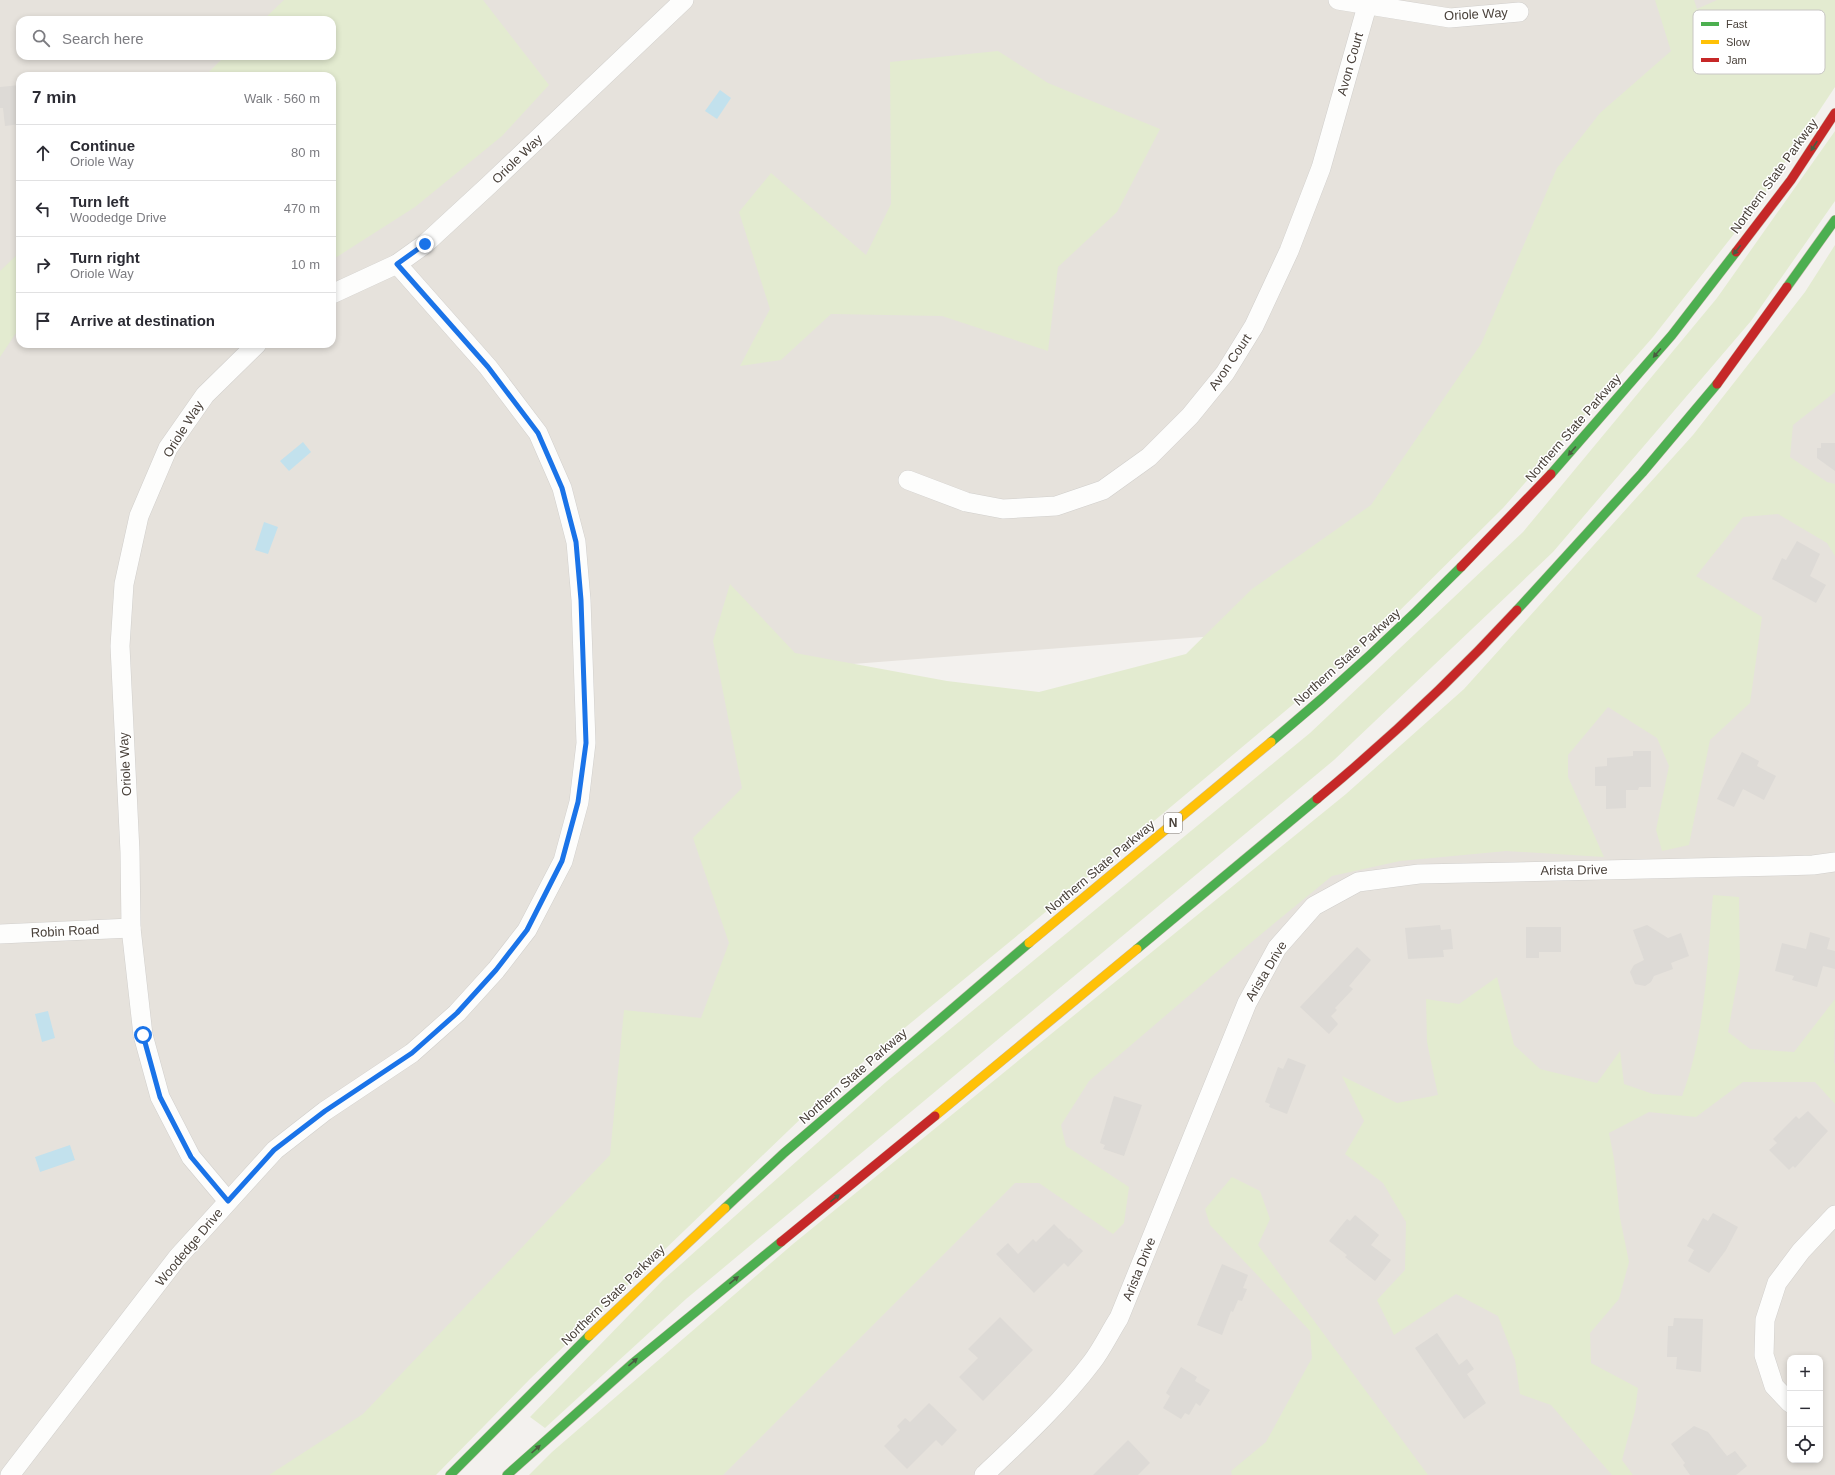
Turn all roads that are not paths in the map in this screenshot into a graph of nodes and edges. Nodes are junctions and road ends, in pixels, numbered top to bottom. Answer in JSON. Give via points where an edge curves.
{"nodes":[{"id":1,"x":684,"y":0,"type":"edge"},
{"id":2,"x":1338,"y":0,"type":"edge"},
{"id":3,"x":1367,"y":6,"type":"junction"},
{"id":4,"x":1519,"y":12,"type":"dead end"},
{"id":5,"x":1835,"y":113,"type":"edge"},
{"id":6,"x":1835,"y":220,"type":"edge"},
{"id":7,"x":397,"y":264,"type":"junction"},
{"id":8,"x":336,"y":292,"type":"edge"},
{"id":9,"x":253,"y":348,"type":"edge"},
{"id":10,"x":908,"y":480,"type":"dead end"},
{"id":11,"x":1835,"y":862,"type":"edge"},
{"id":12,"x":131,"y":928,"type":"junction"},
{"id":13,"x":0,"y":934,"type":"edge"},
{"id":14,"x":228,"y":1201,"type":"junction"},
{"id":15,"x":1835,"y":1215,"type":"edge"},
{"id":16,"x":1787,"y":1400,"type":"edge"},
{"id":17,"x":10,"y":1475,"type":"edge"},
{"id":18,"x":450,"y":1475,"type":"edge"},
{"id":19,"x":507,"y":1475,"type":"edge"},
{"id":20,"x":984,"y":1475,"type":"edge"}],
"edges":[{"from":1,"to":7,"type":"street","name":"Oriole Way","via":[[425,244]]},
{"from":2,"to":3,"type":"street","name":"Oriole Way"},
{"from":3,"to":4,"type":"street","name":"Oriole Way","via":[[1450,18]]},
{"from":3,"to":10,"type":"street","name":"Avon Court","via":[[1320,168],[1289,251],[1254,326],[1225,373],[1190,416],[1149,457],[1103,490],[1056,506],[1003,509],[966,502]]},
{"from":5,"to":18,"type":"highway","name":"Northern State Parkway","number":"N","one_way":true,"via":[[1791,180],[1672,335],[1544,482],[1426,603],[1303,715],[966,996],[784,1153],[601,1324]]},
{"from":19,"to":6,"type":"highway","one_way":true,"via":[[633,1362],[1052,1020],[1360,763],[1488,641],[1642,473],[1726,373]]},
{"from":7,"to":8,"type":"street","name":"Oriole Way"},
{"from":7,"to":14,"type":"street","name":"Woodedge Drive","via":[[488,367],[538,433],[562,488],[576,542],[581,600],[586,743],[578,802],[562,861],[527,930],[496,970],[457,1013],[412,1053],[325,1111],[274,1150]]},
{"from":9,"to":12,"type":"street","name":"Oriole Way","via":[[205,395],[168,448],[139,516],[124,584],[120,646]]},
{"from":11,"to":20,"type":"street","name":"Arista Drive","via":[[1793,866],[1419,874],[1358,882],[1314,906],[1277,948],[1247,1003],[1119,1318],[1093,1361],[1065,1394],[1032,1431]]},
{"from":12,"to":13,"type":"street","name":"Robin Road"},
{"from":12,"to":14,"type":"street","name":"Oriole Way","via":[[143,1035],[160,1097],[191,1157]]},
{"from":14,"to":17,"type":"street","name":"Woodedge Drive","via":[[178,1258]]},
{"from":15,"to":16,"type":"street","via":[[1801,1251],[1777,1283],[1765,1320],[1764,1355],[1774,1386]]}]}
